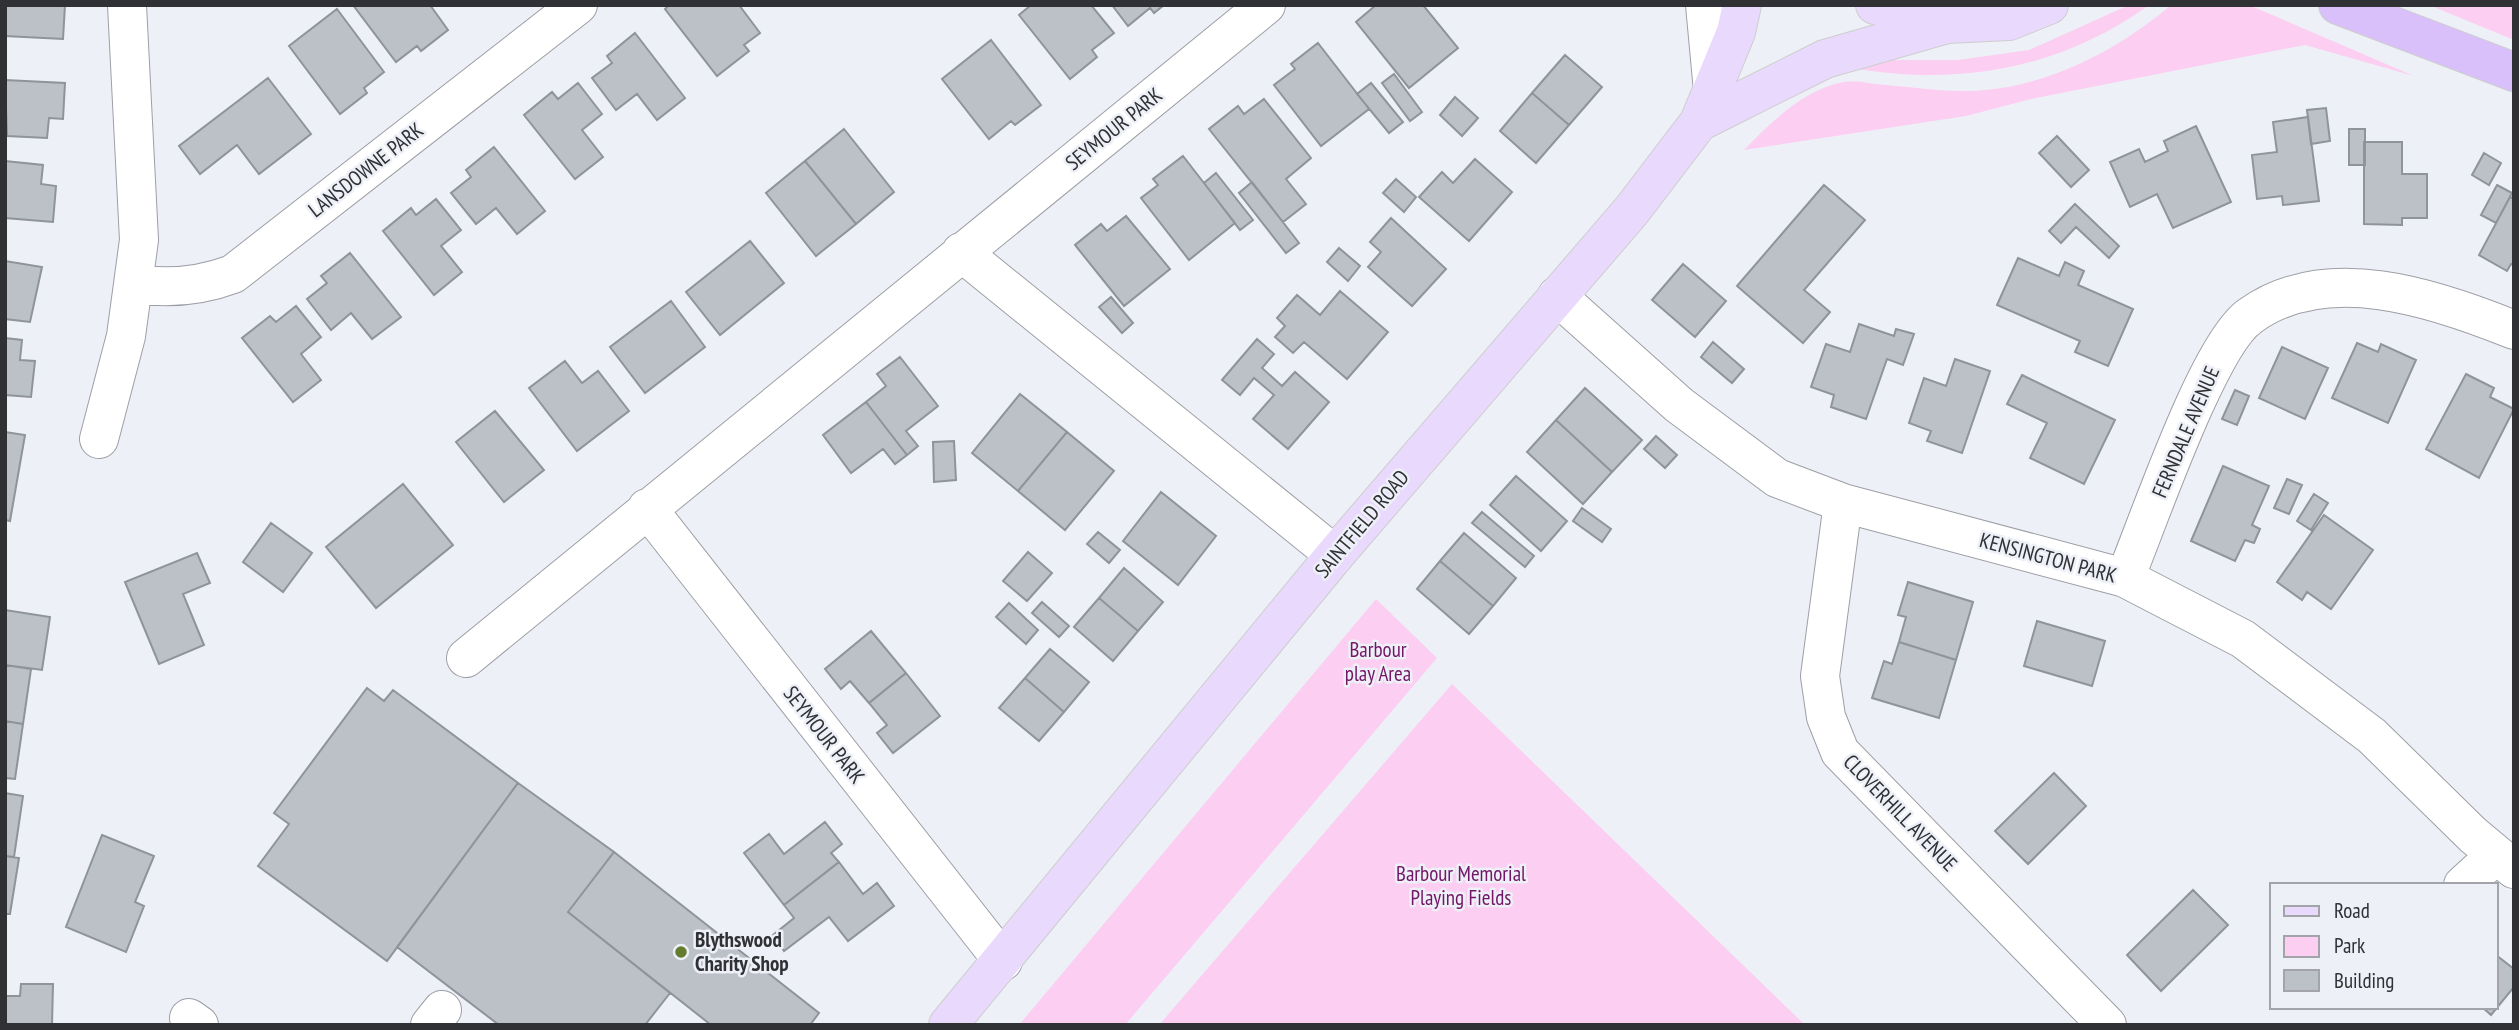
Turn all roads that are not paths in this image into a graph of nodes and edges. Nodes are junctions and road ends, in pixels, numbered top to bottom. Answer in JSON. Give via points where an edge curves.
{"nodes":[{"id":1,"x":127,"y":5,"type":"edge"},
{"id":2,"x":578,"y":5,"type":"edge"},
{"id":3,"x":1266,"y":5,"type":"edge"},
{"id":4,"x":1704,"y":5,"type":"edge"},
{"id":5,"x":1742,"y":5,"type":"edge"},
{"id":6,"x":1875,"y":5,"type":"edge"},
{"id":7,"x":2049,"y":5,"type":"edge"},
{"id":8,"x":2338,"y":5,"type":"edge"},
{"id":9,"x":1947,"y":24,"type":"junction"},
{"id":10,"x":2514,"y":72,"type":"edge"},
{"id":11,"x":1706,"y":106,"type":"junction"},
{"id":12,"x":961,"y":252,"type":"junction"},
{"id":13,"x":135,"y":284,"type":"junction"},
{"id":14,"x":1557,"y":296,"type":"junction"},
{"id":15,"x":2514,"y":330,"type":"edge"},
{"id":16,"x":99,"y":439,"type":"dead end"},
{"id":17,"x":1843,"y":503,"type":"junction"},
{"id":18,"x":647,"y":508,"type":"junction"},
{"id":19,"x":1335,"y":555,"type":"junction"},
{"id":20,"x":2125,"y":578,"type":"junction"},
{"id":21,"x":466,"y":658,"type":"dead end"},
{"id":22,"x":2505,"y":862,"type":"edge"},
{"id":23,"x":2467,"y":883,"type":"edge"},
{"id":24,"x":1003,"y":961,"type":"junction"},
{"id":25,"x":948,"y":1025,"type":"edge"},
{"id":26,"x":2107,"y":1025,"type":"edge"}],
"edges":[{"from":1,"to":13,"type":"street","via":[[138,203]]},
{"from":2,"to":13,"type":"street","name":"LANSDOWNE PARK","via":[[233,274],[179,286]]},
{"from":3,"to":12,"type":"street","name":"SEYMOUR PARK"},
{"from":4,"to":11,"type":"street"},
{"from":5,"to":11,"type":"main road","name":"SAINTFIELD ROAD"},
{"from":6,"to":9,"type":"main road"},
{"from":7,"to":9,"type":"main road","via":[[2009,21]]},
{"from":8,"to":10,"type":"highway"},
{"from":9,"to":11,"type":"main road","via":[[1825,59]]},
{"from":11,"to":14,"type":"main road","name":"SAINTFIELD ROAD","via":[[1633,210]]},
{"from":12,"to":18,"type":"street","name":"SEYMOUR PARK"},
{"from":12,"to":19,"type":"street"},
{"from":13,"to":16,"type":"street"},
{"from":14,"to":17,"type":"street","name":"KENSINGTON PARK","via":[[1679,405],[1777,478]]},
{"from":14,"to":19,"type":"main road","name":"SAINTFIELD ROAD"},
{"from":15,"to":20,"type":"street","name":"FERNDALE AVENUE","via":[[2428,299],[2347,287],[2291,294],[2248,317],[2214,362]]},
{"from":17,"to":20,"type":"street","name":"KENSINGTON PARK"},
{"from":17,"to":26,"type":"street","name":"CLOVERHILL AVENUE","via":[[1820,677],[1826,717],[1840,751]]},
{"from":18,"to":21,"type":"street","name":"SEYMOUR PARK"},
{"from":18,"to":24,"type":"street","name":"SEYMOUR PARK"},
{"from":19,"to":24,"type":"main road","name":"SAINTFIELD ROAD"},
{"from":20,"to":22,"type":"street","name":"KENSINGTON PARK","via":[[2243,639],[2372,736]]},
{"from":22,"to":23,"type":"street"},
{"from":24,"to":25,"type":"main road","name":"SAINTFIELD ROAD"}]}
